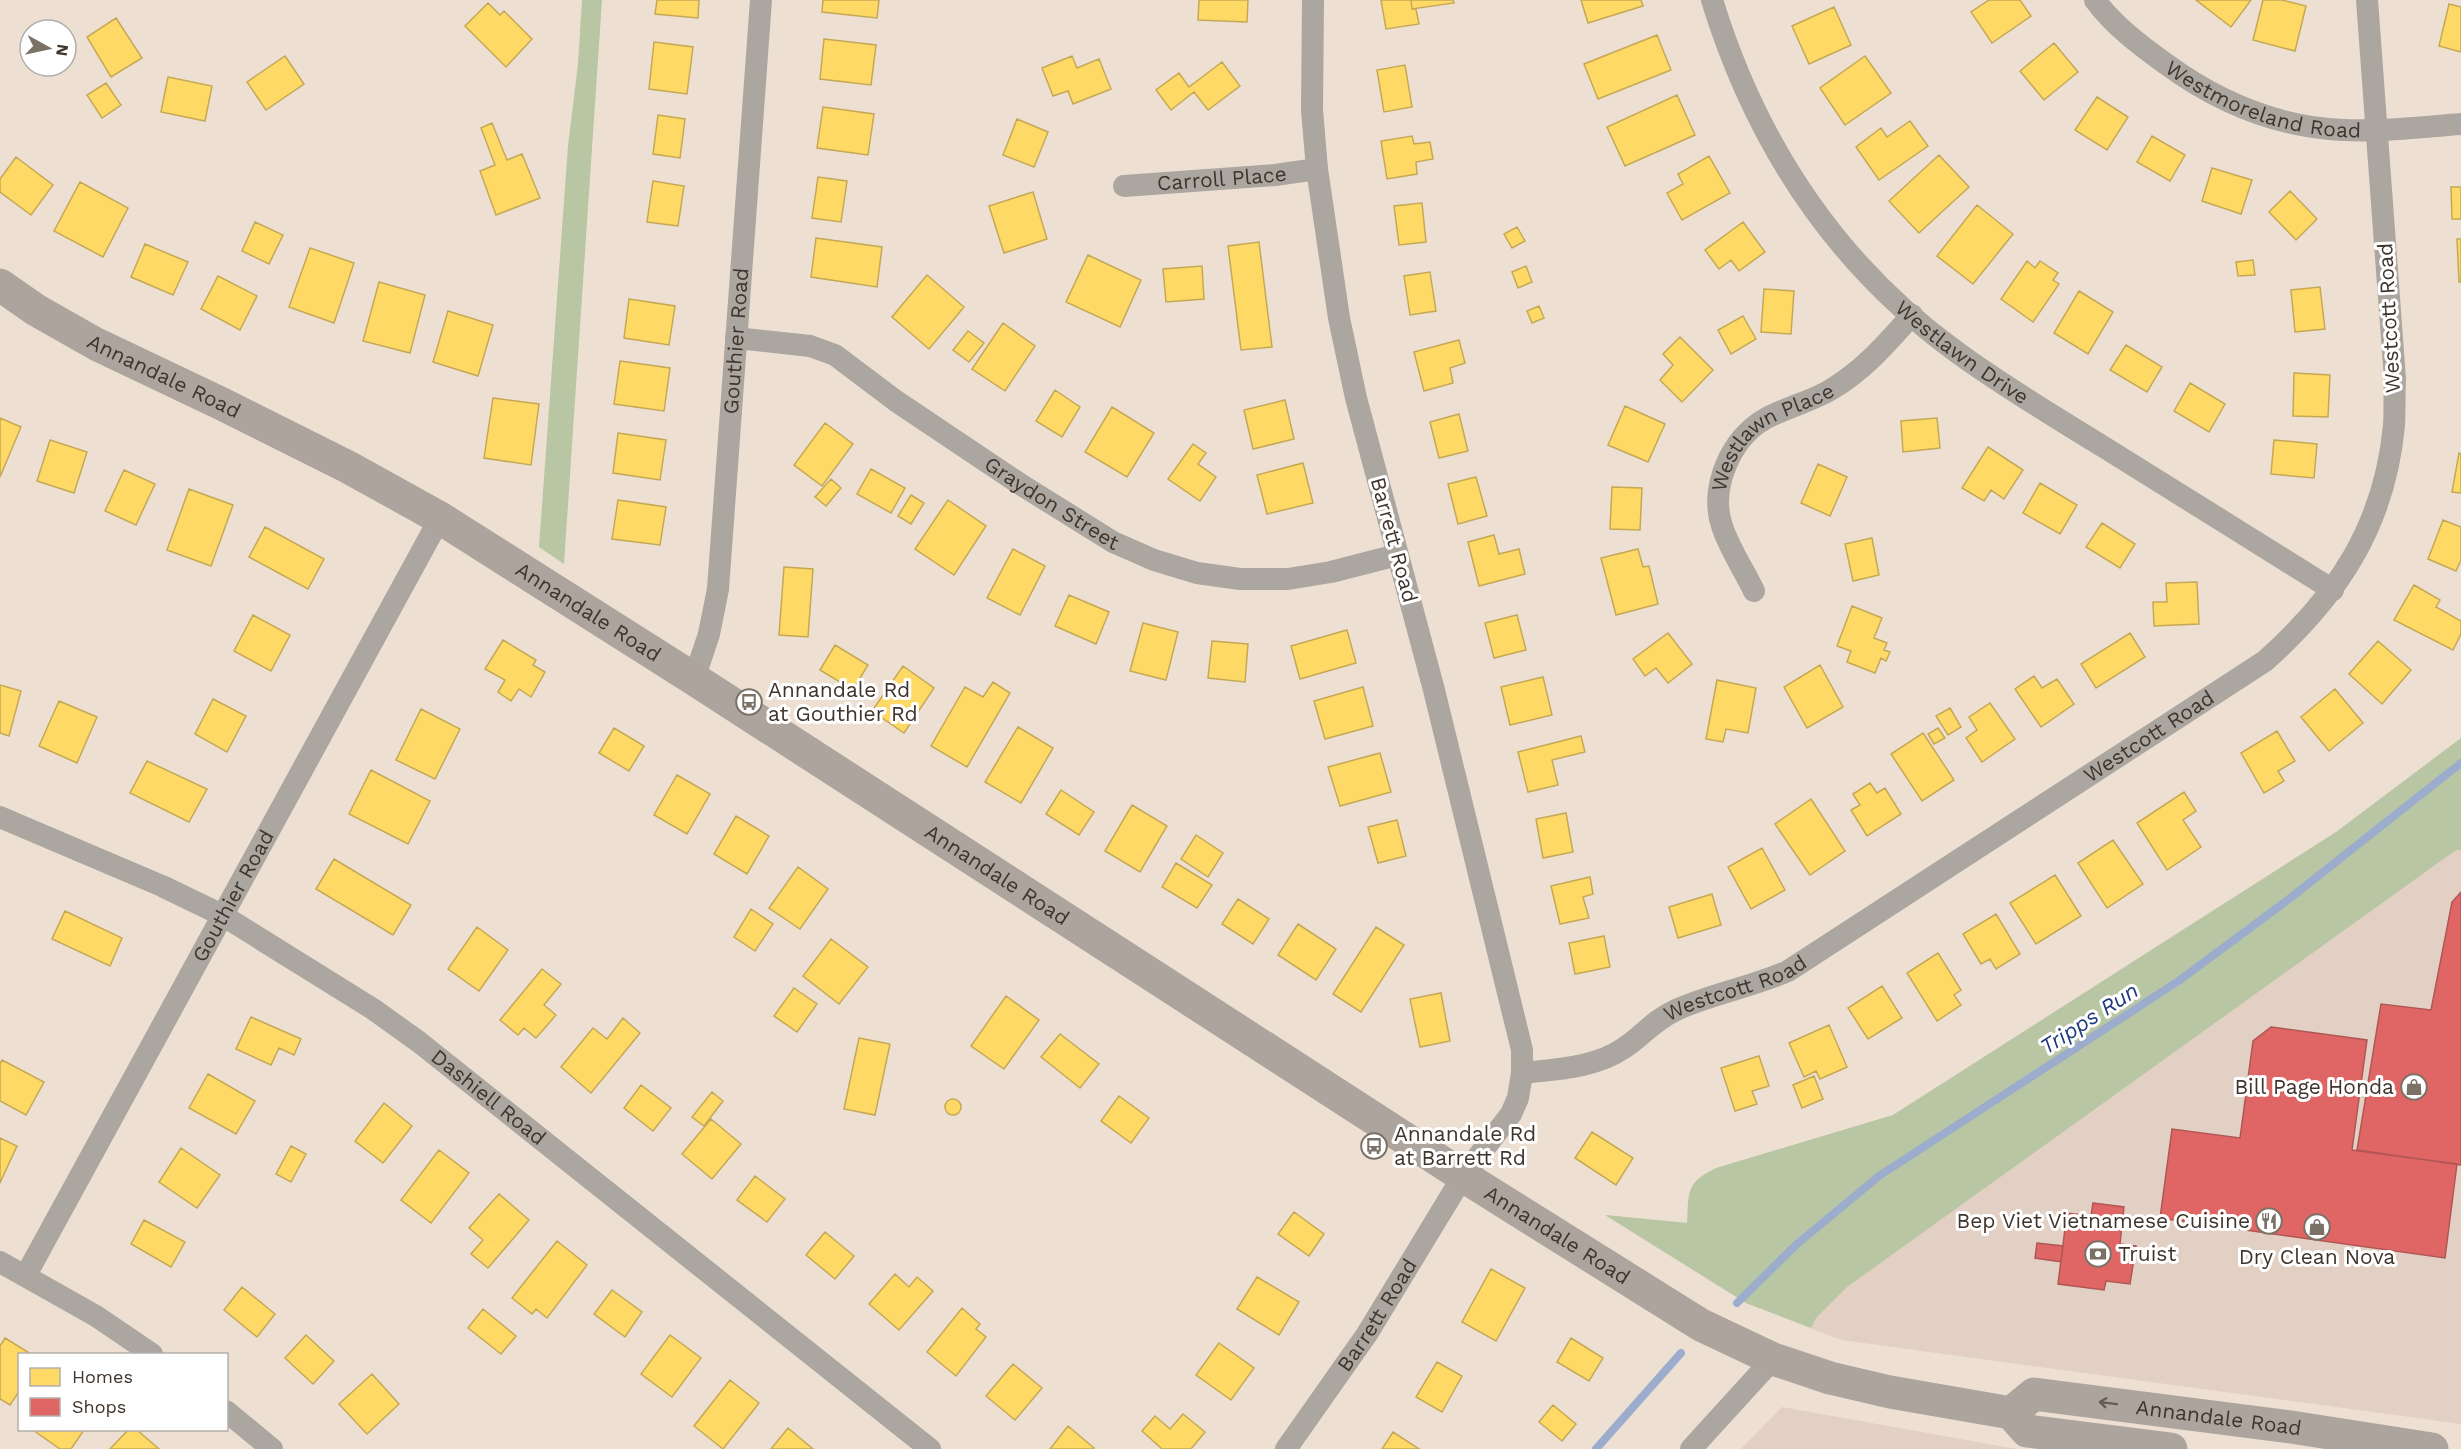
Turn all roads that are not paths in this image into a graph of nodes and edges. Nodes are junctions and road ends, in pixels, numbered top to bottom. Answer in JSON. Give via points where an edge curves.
{"nodes":[{"id":1,"x":761,"y":0,"type":"edge"},
{"id":2,"x":1313,"y":0,"type":"edge"},
{"id":3,"x":1712,"y":0,"type":"edge"},
{"id":4,"x":2095,"y":0,"type":"edge"},
{"id":5,"x":2367,"y":0,"type":"edge"},
{"id":6,"x":2461,"y":124,"type":"edge"},
{"id":7,"x":2377,"y":130,"type":"junction"},
{"id":8,"x":1317,"y":169,"type":"junction"},
{"id":9,"x":1124,"y":186,"type":"dead end"},
{"id":10,"x":0,"y":285,"type":"edge"},
{"id":11,"x":1912,"y":315,"type":"junction"},
{"id":12,"x":736,"y":338,"type":"junction"},
{"id":13,"x":440,"y":518,"type":"junction"},
{"id":14,"x":1397,"y":555,"type":"junction"},
{"id":15,"x":2333,"y":590,"type":"junction"},
{"id":16,"x":1754,"y":591,"type":"dead end"},
{"id":17,"x":694,"y":679,"type":"junction"},
{"id":18,"x":0,"y":817,"type":"edge"},
{"id":19,"x":222,"y":915,"type":"junction"},
{"id":20,"x":1522,"y":1073,"type":"junction"},
{"id":21,"x":1463,"y":1176,"type":"junction"},
{"id":22,"x":0,"y":1262,"type":"edge"},
{"id":23,"x":26,"y":1275,"type":"junction"},
{"id":24,"x":151,"y":1353,"type":"edge"},
{"id":25,"x":1773,"y":1359,"type":"junction"},
{"id":26,"x":228,"y":1413,"type":"edge"},
{"id":27,"x":2011,"y":1413,"type":"junction"},
{"id":28,"x":2322,"y":1440,"type":"edge"},
{"id":29,"x":272,"y":1449,"type":"edge"},
{"id":30,"x":930,"y":1449,"type":"edge"},
{"id":31,"x":1286,"y":1449,"type":"edge"},
{"id":32,"x":1691,"y":1449,"type":"edge"},
{"id":33,"x":2171,"y":1449,"type":"edge"},
{"id":34,"x":2432,"y":1449,"type":"edge"}],
"edges":[{"from":1,"to":12,"type":"street","name":"Gouthier Road"},
{"from":2,"to":8,"type":"street","name":"Barrett Road","via":[[1312,110]]},
{"from":3,"to":11,"type":"street","name":"Westlawn Drive","via":[[1759,122],[1792,179],[1857,262]]},
{"from":4,"to":7,"type":"street","name":"Westmoreland Road","via":[[2147,50],[2184,77],[2251,112],[2297,124]]},
{"from":5,"to":7,"type":"street","name":"Westcott Road"},
{"from":6,"to":7,"type":"street","name":"Westmoreland Road"},
{"from":7,"to":15,"type":"street","name":"Westcott Road","via":[[2395,379],[2394,425],[2387,470],[2374,514],[2356,554]]},
{"from":8,"to":9,"type":"street","name":"Carroll Place","via":[[1275,176]]},
{"from":8,"to":14,"type":"street","name":"Barrett Road","via":[[1346,352]]},
{"from":10,"to":13,"type":"main road","name":"Annandale Road","via":[[96,344],[348,467]]},
{"from":11,"to":15,"type":"street","name":"Westlawn Drive","via":[[2015,392]]},
{"from":11,"to":16,"type":"street","name":"Westlawn Place","via":[[1861,370],[1829,391],[1764,419],[1731,454],[1719,493],[1721,525]]},
{"from":12,"to":14,"type":"street","name":"Graydon Street","via":[[810,346],[835,355],[1020,484],[1113,542],[1154,560],[1197,573],[1240,579],[1288,579]]},
{"from":12,"to":17,"type":"street","name":"Gouthier Road","via":[[718,589]]},
{"from":13,"to":17,"type":"main road","name":"Annandale Road"},
{"from":13,"to":19,"type":"street","name":"Gouthier Road"},
{"from":14,"to":20,"type":"street","name":"Barrett Road","via":[[1522,1050]]},
{"from":15,"to":20,"type":"street","name":"Westcott Road","via":[[2299,631],[2265,661],[1788,970],[1677,1009],[1605,1058]]},
{"from":17,"to":21,"type":"main road","name":"Annandale Road"},
{"from":18,"to":19,"type":"street","name":"Dashiell Road"},
{"from":19,"to":23,"type":"street","name":"Gouthier Road"},
{"from":19,"to":30,"type":"street","name":"Dashiell Road","via":[[419,1042]]},
{"from":20,"to":21,"type":"street","via":[[1511,1114]]},
{"from":21,"to":25,"type":"main road","name":"Annandale Road","via":[[1701,1325]]},
{"from":21,"to":31,"type":"street","name":"Barrett Road","via":[[1367,1334]]},
{"from":22,"to":23,"type":"street"},
{"from":23,"to":24,"type":"street"},
{"from":25,"to":27,"type":"main road","name":"Annandale Road","via":[[1890,1392]]},
{"from":25,"to":32,"type":"street"},
{"from":26,"to":29,"type":"street"},
{"from":28,"to":27,"type":"main road","name":"Annandale Road","one_way":true,"via":[[2034,1394]]},
{"from":27,"to":33,"type":"main road","name":"Annandale Road","via":[[2027,1431]]},
{"from":28,"to":34,"type":"main road","name":"Annandale Road"}]}
